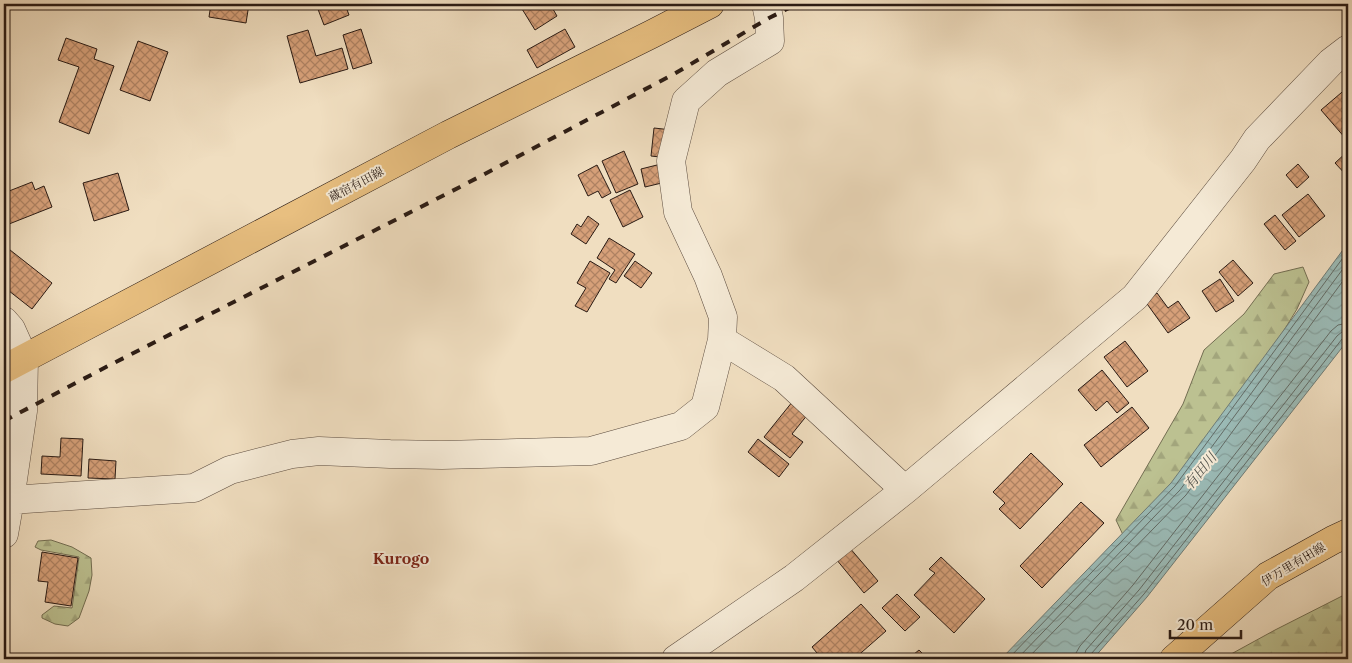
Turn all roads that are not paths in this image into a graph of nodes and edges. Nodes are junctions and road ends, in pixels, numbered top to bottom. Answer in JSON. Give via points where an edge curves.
{"nodes":[{"id":1,"x":710,"y":4,"type":"edge"},
{"id":2,"x":766,"y":4,"type":"edge"},
{"id":3,"x":1348,"y":49,"type":"edge"},
{"id":4,"x":4,"y":321,"type":"edge"},
{"id":5,"x":722,"y":340,"type":"junction"},
{"id":6,"x":14,"y":364,"type":"edge"},
{"id":7,"x":905,"y":490,"type":"junction"},
{"id":8,"x":10,"y":500,"type":"junction"},
{"id":9,"x":1348,"y":533,"type":"edge"},
{"id":10,"x":4,"y":534,"type":"edge"},
{"id":11,"x":676,"y":659,"type":"edge"},
{"id":12,"x":1174,"y":659,"type":"edge"}],
"edges":[{"from":1,"to":6,"type":"main road","name":"蔵宿有田線","via":[[448,135]]},
{"from":2,"to":5,"type":"street","via":[[770,41],[717,73],[686,101],[670,161],[678,212],[723,317]]},
{"from":3,"to":7,"type":"street","via":[[1331,62],[1257,139],[1135,297]]},
{"from":4,"to":6,"type":"street","via":[[11,329]]},
{"from":5,"to":7,"type":"street","via":[[784,378]]},
{"from":5,"to":8,"type":"street","via":[[705,407],[681,426],[591,451],[442,455],[319,451],[292,454],[230,470],[194,488]]},
{"from":6,"to":8,"type":"street","via":[[22,411]]},
{"from":7,"to":11,"type":"street","via":[[794,578]]},
{"from":8,"to":10,"type":"street"},
{"from":9,"to":12,"type":"main road","name":"伊万里有田線","via":[[1268,576]]}]}
